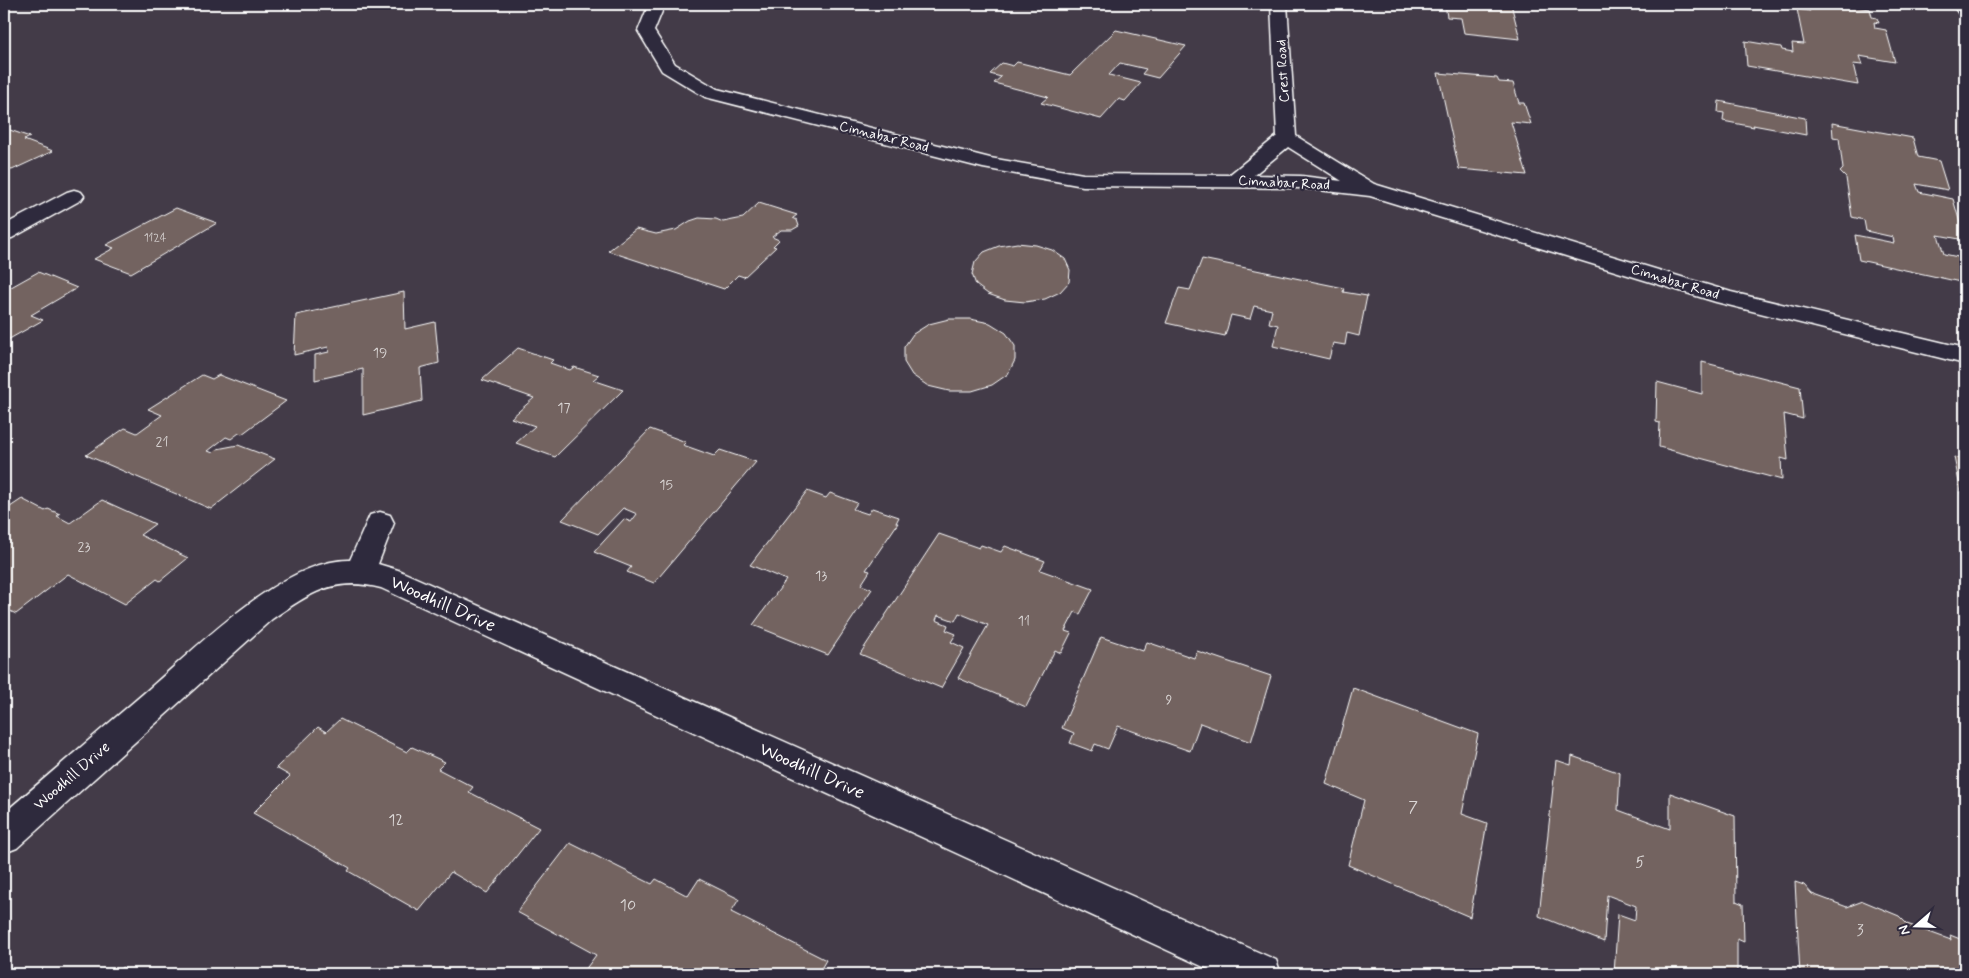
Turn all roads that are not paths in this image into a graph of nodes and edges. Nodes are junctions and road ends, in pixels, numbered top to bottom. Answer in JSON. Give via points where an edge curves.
{"nodes":[{"id":1,"x":658,"y":4,"type":"edge"},
{"id":2,"x":1279,"y":4,"type":"edge"},
{"id":3,"x":1960,"y":4,"type":"edge"},
{"id":4,"x":1965,"y":11,"type":"edge"},
{"id":5,"x":1287,"y":138,"type":"junction"},
{"id":6,"x":1236,"y":180,"type":"junction"},
{"id":7,"x":1372,"y":190,"type":"junction"},
{"id":8,"x":74,"y":196,"type":"dead end"},
{"id":9,"x":4,"y":232,"type":"edge"},
{"id":10,"x":1965,"y":356,"type":"edge"},
{"id":11,"x":380,"y":523,"type":"dead end"},
{"id":12,"x":360,"y":572,"type":"junction"},
{"id":13,"x":4,"y":836,"type":"edge"},
{"id":14,"x":1262,"y":974,"type":"edge"}],
"edges":[{"from":1,"to":6,"type":"street","name":"Cinnabar Road","via":[[646,31],[668,67],[711,93],[990,164],[1083,180]]},
{"from":2,"to":5,"type":"street","name":"Crest Road"},
{"from":3,"to":4,"type":"street"},
{"from":5,"to":6,"type":"street"},
{"from":5,"to":7,"type":"street"},
{"from":6,"to":7,"type":"street","name":"Cinnabar Road","via":[[1301,182]]},
{"from":7,"to":10,"type":"street","name":"Cinnabar Road","via":[[1724,297]]},
{"from":8,"to":9,"type":"street"},
{"from":11,"to":12,"type":"street"},
{"from":12,"to":13,"type":"street","name":"Woodhill Drive","via":[[331,573],[300,584],[261,610]]},
{"from":12,"to":14,"type":"street","name":"Woodhill Drive","via":[[396,582]]}]}
